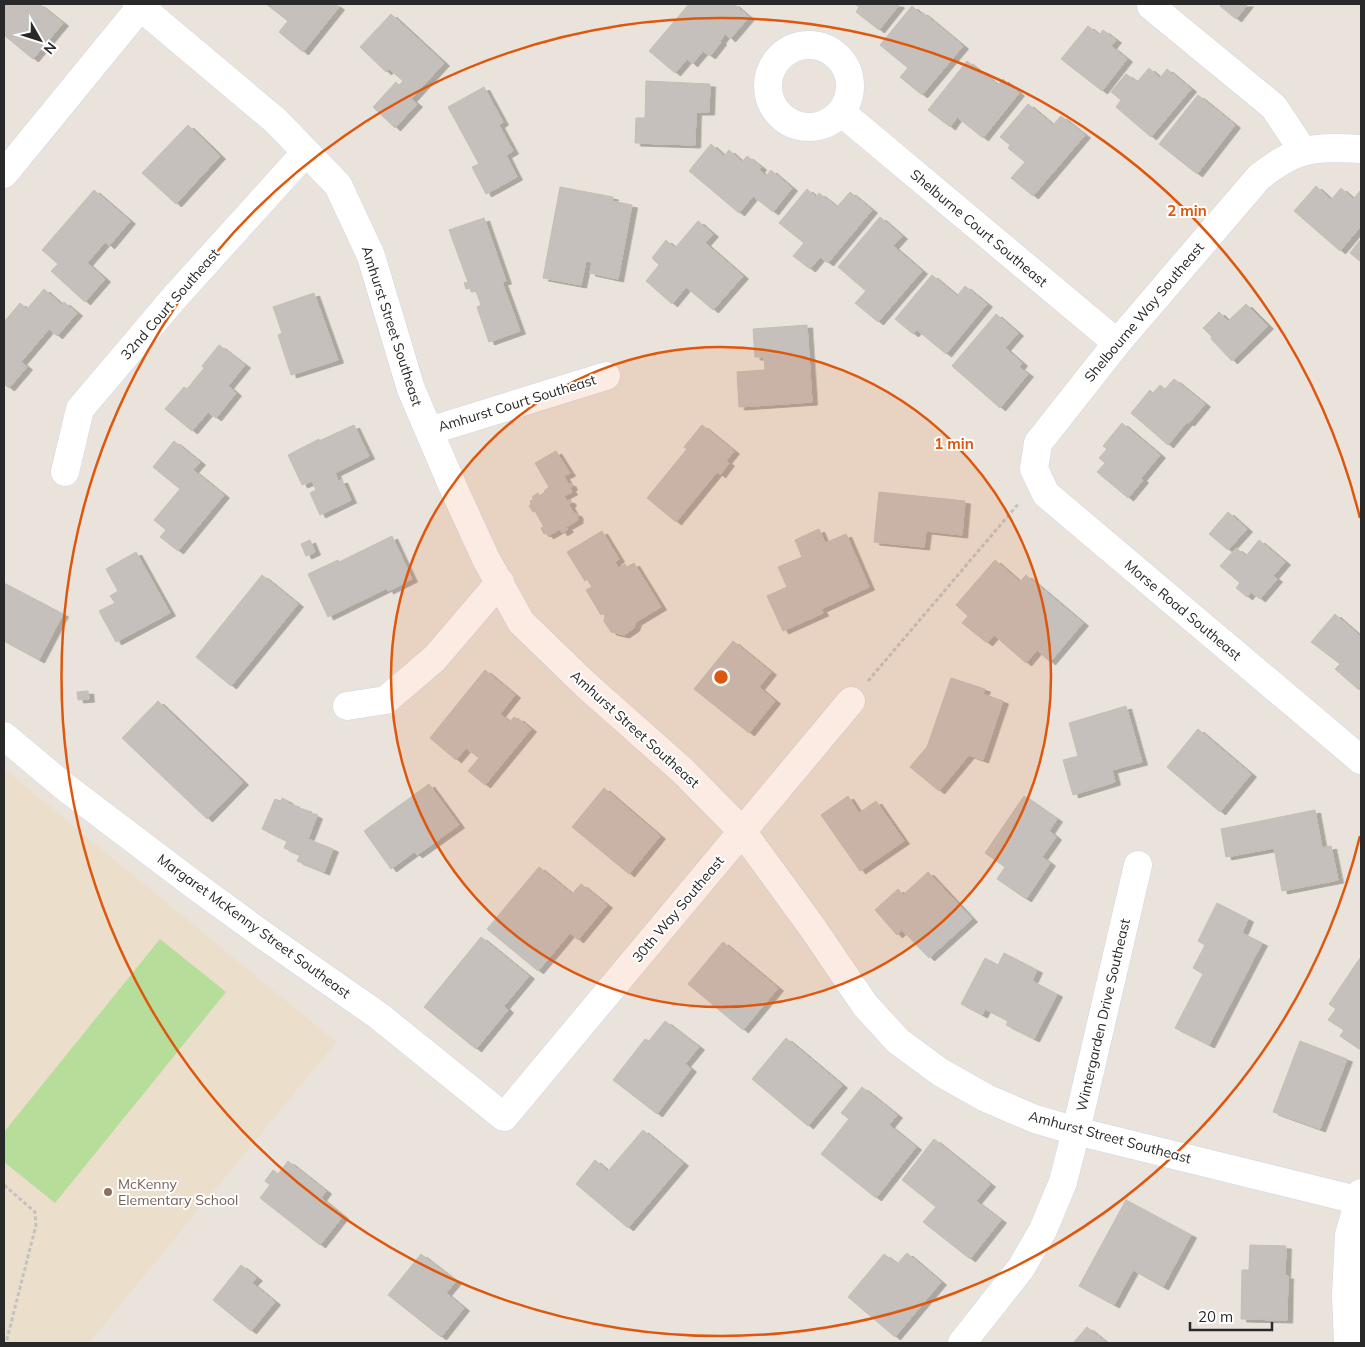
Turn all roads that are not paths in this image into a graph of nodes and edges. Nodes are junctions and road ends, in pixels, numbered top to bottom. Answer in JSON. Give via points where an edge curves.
{"nodes":[{"id":1,"x":140,"y":5,"type":"edge"},
{"id":2,"x":1151,"y":6,"type":"dead end"},
{"id":3,"x":840,"y":112,"type":"dead end"},
{"id":4,"x":1361,"y":149,"type":"edge"},
{"id":5,"x":1304,"y":151,"type":"junction"},
{"id":6,"x":306,"y":152,"type":"junction"},
{"id":7,"x":4,"y":174,"type":"edge"},
{"id":8,"x":1117,"y":343,"type":"junction"},
{"id":9,"x":606,"y":376,"type":"dead end"},
{"id":10,"x":429,"y":431,"type":"junction"},
{"id":11,"x":1038,"y":443,"type":"joint"},
{"id":12,"x":65,"y":472,"type":"dead end"},
{"id":13,"x":500,"y":582,"type":"junction"},
{"id":14,"x":851,"y":701,"type":"road end"},
{"id":15,"x":347,"y":706,"type":"dead end"},
{"id":16,"x":4,"y":736,"type":"edge"},
{"id":17,"x":1361,"y":760,"type":"edge"},
{"id":18,"x":742,"y":832,"type":"junction"},
{"id":19,"x":1138,"y":865,"type":"dead end"},
{"id":20,"x":504,"y":1117,"type":"joint"},
{"id":21,"x":1076,"y":1131,"type":"junction"},
{"id":22,"x":1360,"y":1198,"type":"edge"},
{"id":23,"x":962,"y":1343,"type":"edge"},
{"id":24,"x":1348,"y":1343,"type":"edge"}],
"edges":[{"from":1,"to":6,"type":"street","name":"Amhurst Street Southeast","via":[[276,121]]},
{"from":1,"to":7,"type":"street"},
{"from":2,"to":5,"type":"street","via":[[1274,107]]},
{"from":3,"to":8,"type":"street","name":"Shelburne Court Southeast"},
{"from":4,"to":5,"type":"street"},
{"from":5,"to":8,"type":"street","name":"Shelbourne Way Southeast","via":[[1273,166],[1259,177]]},
{"from":6,"to":10,"type":"street","name":"Amhurst Street Southeast","via":[[338,185],[371,256],[411,389]]},
{"from":6,"to":12,"type":"street","name":"32nd Court Southeast","via":[[174,298],[80,409]]},
{"from":8,"to":11,"type":"street","name":"Shelbourne Way Southeast"},
{"from":9,"to":10,"type":"street","name":"Amhurst Court Southeast"},
{"from":10,"to":13,"type":"street","name":"Amhurst Street Southeast","via":[[486,559]]},
{"from":11,"to":17,"type":"street","name":"Morse Road Southeast","via":[[1034,469],[1046,494]]},
{"from":13,"to":15,"type":"street","via":[[434,658],[386,700]]},
{"from":13,"to":18,"type":"street","name":"Amhurst Street Southeast","via":[[522,622],[586,685],[683,771]]},
{"from":14,"to":18,"type":"street","name":"30th Way Southeast"},
{"from":16,"to":20,"type":"street","name":"Margaret McKenny Street Southeast","via":[[65,787],[197,887],[379,1016]]},
{"from":18,"to":20,"type":"street","name":"30th Way Southeast"},
{"from":18,"to":21,"type":"street","name":"Amhurst Street Southeast","via":[[865,1005],[898,1040],[940,1072],[986,1098]]},
{"from":19,"to":21,"type":"street","name":"Wintergarden Drive Southeast"},
{"from":21,"to":22,"type":"street","name":"Amhurst Street Southeast"},
{"from":21,"to":23,"type":"street","name":"Wintergarden Drive Southeast","via":[[1063,1182],[1043,1230],[1021,1268]]},
{"from":22,"to":24,"type":"street","via":[[1349,1235]]}]}
